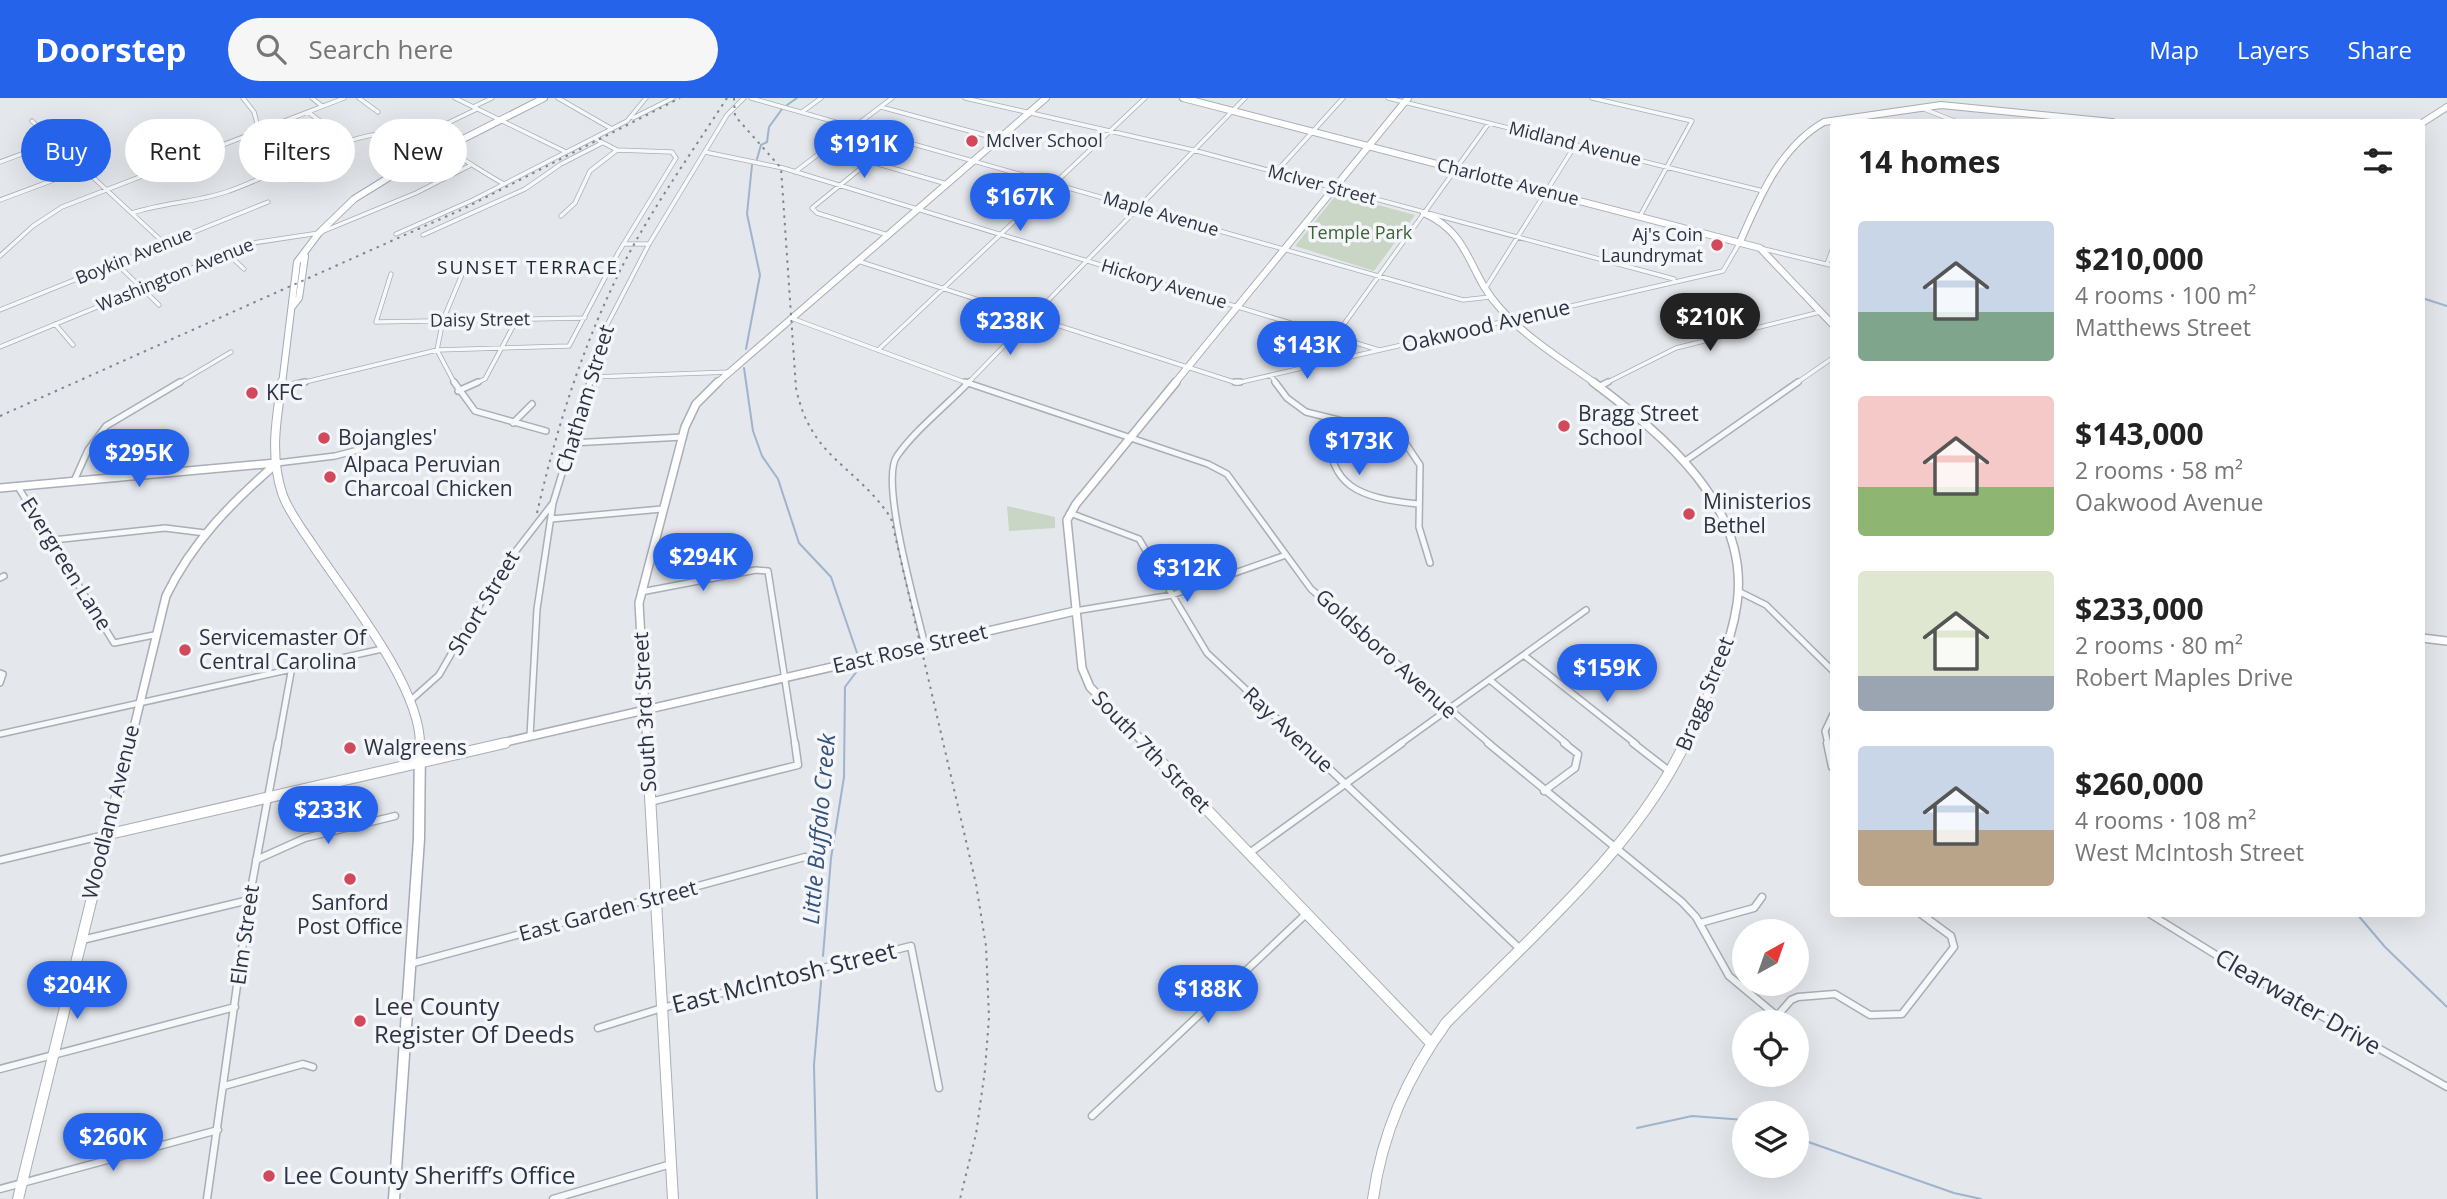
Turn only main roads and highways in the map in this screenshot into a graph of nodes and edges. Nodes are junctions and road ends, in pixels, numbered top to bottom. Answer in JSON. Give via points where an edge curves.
{"nodes":[{"id":1,"x":544,"y":98,"type":"edge"},
{"id":2,"x":394,"y":1199,"type":"edge"}],
"edges":[{"from":1,"to":2,"type":"main road","via":[[366,191],[318,233],[304,256],[299,298],[292,307],[273,438],[284,499],[383,649],[411,700],[420,728]]}]}
